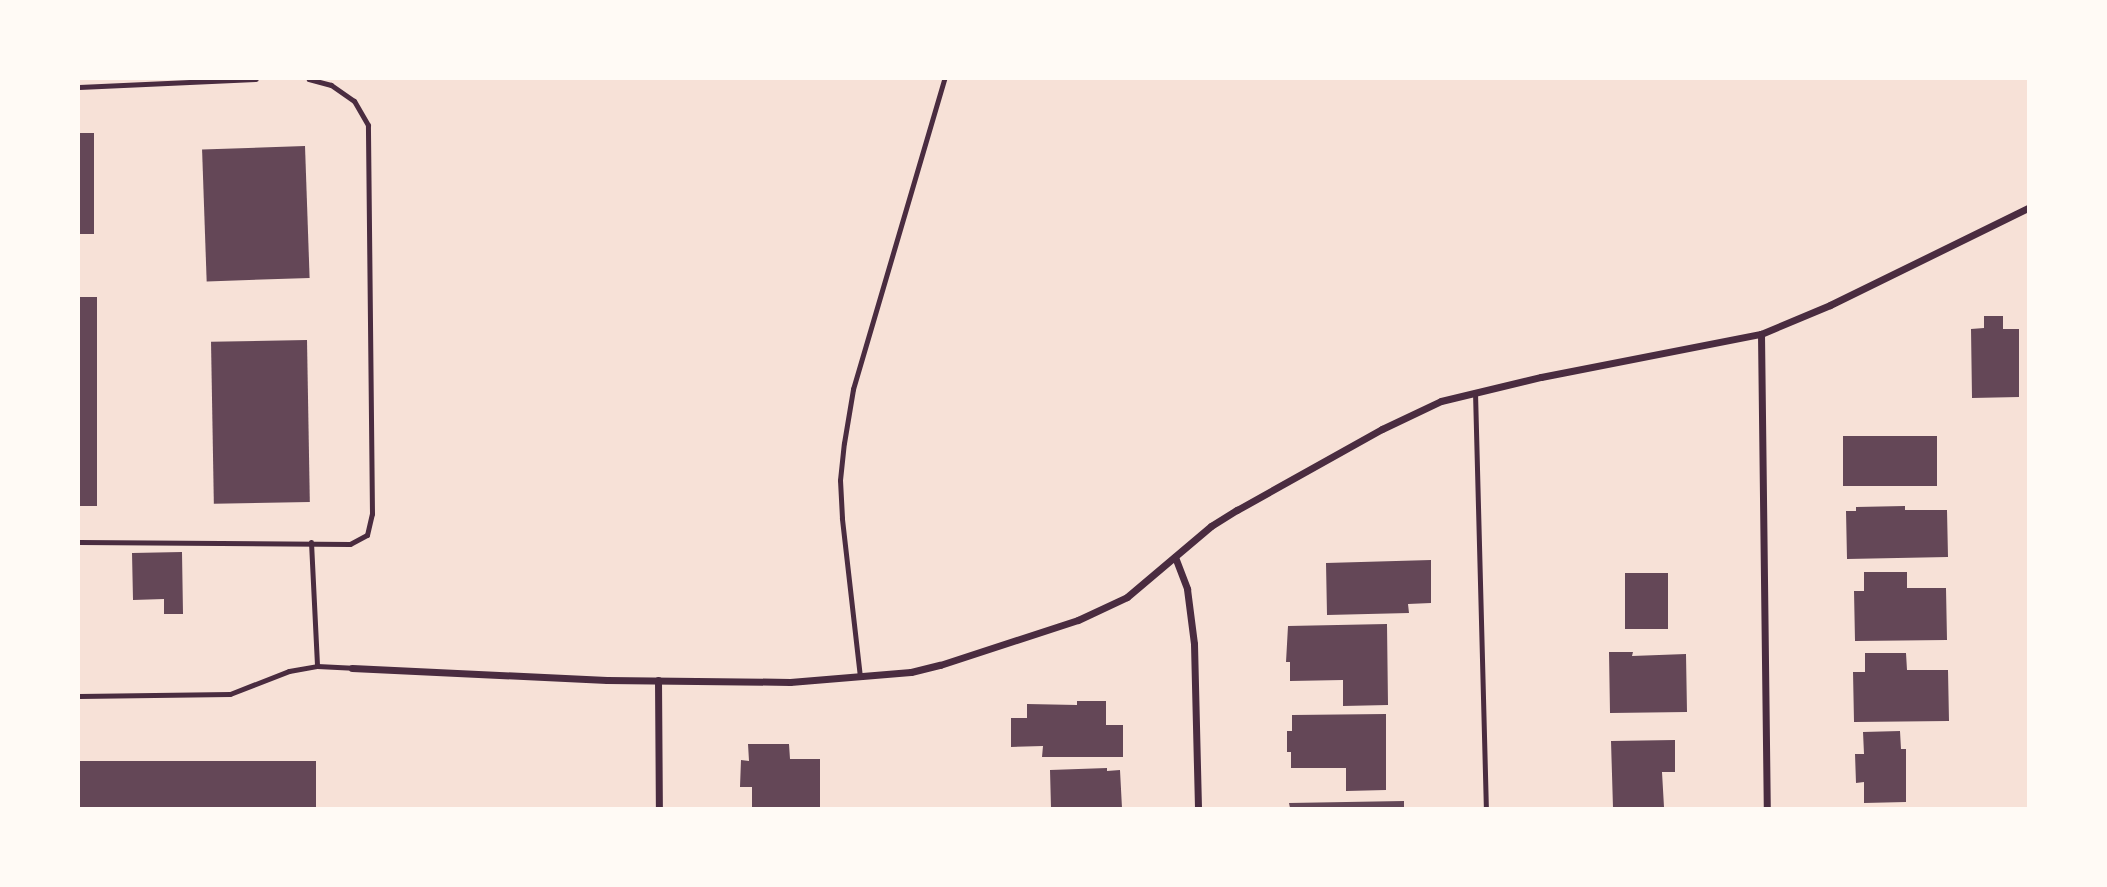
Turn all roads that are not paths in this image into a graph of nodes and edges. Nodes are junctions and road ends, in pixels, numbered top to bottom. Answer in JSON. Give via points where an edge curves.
{"nodes":[{"id":1,"x":257,"y":79,"type":"edge"},
{"id":2,"x":309,"y":79,"type":"edge"},
{"id":3,"x":944,"y":79,"type":"edge"},
{"id":4,"x":79,"y":87,"type":"edge"},
{"id":5,"x":2028,"y":208,"type":"edge"},
{"id":6,"x":1761,"y":334,"type":"junction"},
{"id":7,"x":1475,"y":391,"type":"junction"},
{"id":8,"x":79,"y":542,"type":"edge"},
{"id":9,"x":311,"y":542,"type":"junction"},
{"id":10,"x":1175,"y":556,"type":"junction"},
{"id":11,"x":317,"y":666,"type":"junction"},
{"id":12,"x":352,"y":668,"type":"joint"},
{"id":13,"x":860,"y":677,"type":"junction"},
{"id":14,"x":658,"y":680,"type":"junction"},
{"id":15,"x":79,"y":696,"type":"edge"},
{"id":16,"x":659,"y":808,"type":"edge"},
{"id":17,"x":1198,"y":808,"type":"edge"},
{"id":18,"x":1486,"y":808,"type":"edge"},
{"id":19,"x":1768,"y":808,"type":"edge"}],
"edges":[{"from":1,"to":4,"type":"lane"},
{"from":2,"to":9,"type":"lane","via":[[331,85],[354,101],[368,125],[372,514],[367,535],[350,544]]},
{"from":3,"to":13,"type":"lane","via":[[853,390],[844,443],[840,480]]},
{"from":5,"to":6,"type":"street"},
{"from":6,"to":7,"type":"street"},
{"from":6,"to":19,"type":"street"},
{"from":7,"to":10,"type":"street","via":[[1415,412],[1333,456],[1220,521]]},
{"from":7,"to":18,"type":"lane"},
{"from":8,"to":9,"type":"lane"},
{"from":9,"to":11,"type":"lane"},
{"from":10,"to":13,"type":"street","via":[[1127,597],[1078,620],[911,673]]},
{"from":10,"to":17,"type":"street","via":[[1187,589],[1194,645]]},
{"from":11,"to":12,"type":"lane"},
{"from":11,"to":15,"type":"lane","via":[[289,671],[230,694]]},
{"from":12,"to":14,"type":"street"},
{"from":13,"to":14,"type":"street","via":[[790,682]]},
{"from":14,"to":16,"type":"street"}]}
